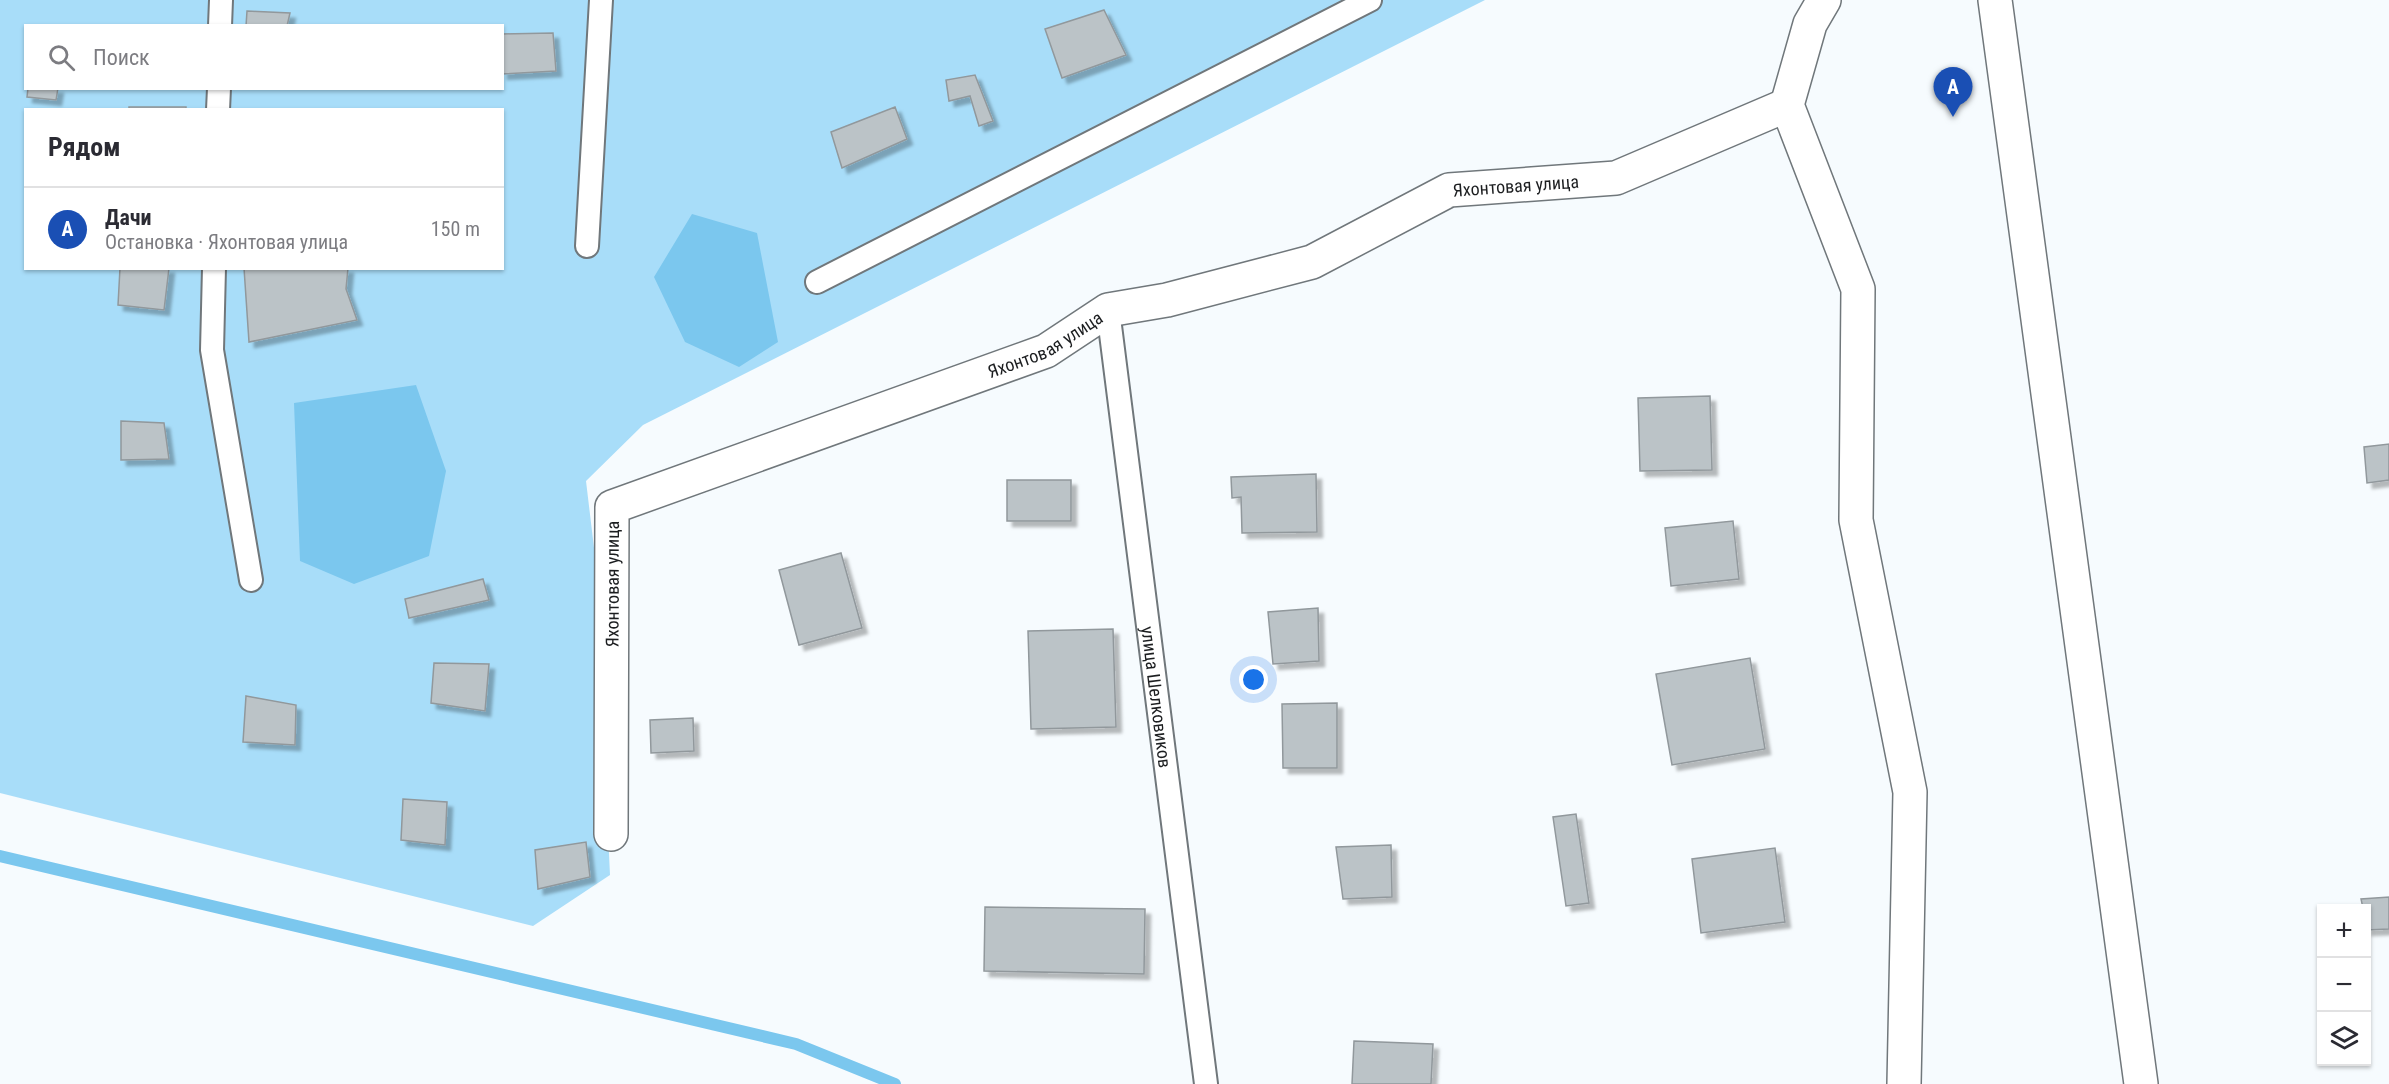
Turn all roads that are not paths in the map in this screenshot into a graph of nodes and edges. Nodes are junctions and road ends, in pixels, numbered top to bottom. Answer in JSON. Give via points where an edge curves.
{"nodes":[{"id":1,"x":221,"y":0,"type":"edge"},
{"id":2,"x":601,"y":0,"type":"edge"},
{"id":3,"x":1370,"y":0,"type":"edge"},
{"id":4,"x":1824,"y":0,"type":"edge"},
{"id":5,"x":1995,"y":0,"type":"edge"},
{"id":6,"x":220,"y":24,"type":"edge"},
{"id":7,"x":219,"y":90,"type":"edge"},
{"id":8,"x":1787,"y":105,"type":"junction"},
{"id":9,"x":218,"y":108,"type":"edge"},
{"id":10,"x":587,"y":246,"type":"dead end"},
{"id":11,"x":214,"y":270,"type":"edge"},
{"id":12,"x":817,"y":282,"type":"dead end"},
{"id":13,"x":1108,"y":310,"type":"junction"},
{"id":14,"x":251,"y":580,"type":"dead end"},
{"id":15,"x":612,"y":834,"type":"dead end"},
{"id":16,"x":1206,"y":1084,"type":"edge"},
{"id":17,"x":1904,"y":1084,"type":"edge"},
{"id":18,"x":2141,"y":1084,"type":"edge"}],
"edges":[{"from":1,"to":6,"type":"lane"},
{"from":2,"to":10,"type":"lane"},
{"from":3,"to":12,"type":"lane"},
{"from":4,"to":8,"type":"street","via":[[1810,24]]},
{"from":5,"to":18,"type":"street"},
{"from":7,"to":9,"type":"lane"},
{"from":8,"to":13,"type":"street","name":"Яхонтовая улица","via":[[1616,178],[1449,190],[1312,262],[1167,300]]},
{"from":8,"to":17,"type":"street","via":[[1858,290],[1856,520],[1910,792]]},
{"from":11,"to":14,"type":"lane","via":[[212,350]]},
{"from":13,"to":15,"type":"street","name":"Яхонтовая улица","via":[[1046,351],[612,507]]},
{"from":13,"to":16,"type":"lane","name":"улица Шелковиков"}]}
